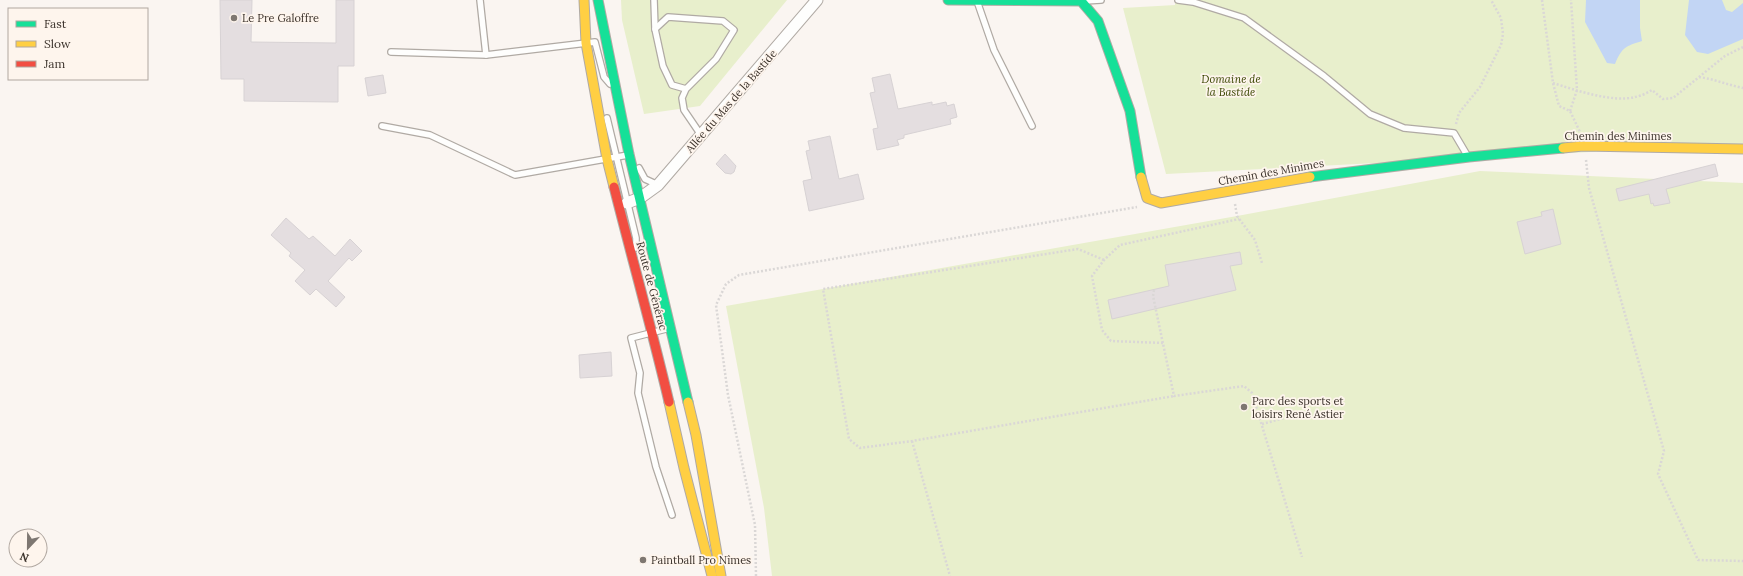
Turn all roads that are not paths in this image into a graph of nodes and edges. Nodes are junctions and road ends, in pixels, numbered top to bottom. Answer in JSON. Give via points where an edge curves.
{"nodes":[{"id":1,"x":480,"y":0,"type":"edge"},
{"id":2,"x":584,"y":0,"type":"edge"},
{"id":3,"x":598,"y":0,"type":"edge"},
{"id":4,"x":654,"y":0,"type":"edge"},
{"id":5,"x":818,"y":0,"type":"edge"},
{"id":6,"x":948,"y":0,"type":"edge"},
{"id":7,"x":1101,"y":0,"type":"edge"},
{"id":8,"x":1178,"y":0,"type":"edge"},
{"id":9,"x":977,"y":1,"type":"edge"},
{"id":10,"x":1081,"y":1,"type":"edge"},
{"id":11,"x":655,"y":29,"type":"junction"},
{"id":12,"x":586,"y":43,"type":"junction"},
{"id":13,"x":391,"y":52,"type":"dead end"},
{"id":14,"x":486,"y":55,"type":"junction"},
{"id":15,"x":593,"y":81,"type":"junction"},
{"id":16,"x":686,"y":89,"type":"junction"},
{"id":17,"x":618,"y":94,"type":"junction"},
{"id":18,"x":603,"y":101,"type":"dead end"},
{"id":19,"x":607,"y":115,"type":"dead end"},
{"id":20,"x":382,"y":126,"type":"dead end"},
{"id":21,"x":1032,"y":126,"type":"dead end"},
{"id":22,"x":701,"y":135,"type":"junction"},
{"id":23,"x":1743,"y":149,"type":"edge"},
{"id":24,"x":629,"y":154,"type":"junction"},
{"id":25,"x":616,"y":157,"type":"junction"},
{"id":26,"x":1469,"y":157,"type":"junction"},
{"id":27,"x":607,"y":159,"type":"junction"},
{"id":28,"x":658,"y":185,"type":"junction"},
{"id":29,"x":640,"y":198,"type":"junction"},
{"id":30,"x":627,"y":203,"type":"junction"},
{"id":31,"x":637,"y":279,"type":"junction"},
{"id":32,"x":669,"y":328,"type":"junction"},
{"id":33,"x":653,"y":332,"type":"junction"},
{"id":34,"x":672,"y":516,"type":"dead end"},
{"id":35,"x":712,"y":576,"type":"edge"},
{"id":36,"x":721,"y":576,"type":"edge"}],
"edges":[{"from":1,"to":14,"type":"lane"},
{"from":2,"to":12,"type":"street","name":"Route de Générac"},
{"from":3,"to":17,"type":"street","name":"Route de Générac"},
{"from":3,"to":28,"type":"lane","via":[[607,28],[635,161],[645,179]]},
{"from":4,"to":11,"type":"lane"},
{"from":5,"to":22,"type":"street","name":"Allée du Mas de la Bastide"},
{"from":6,"to":9,"type":"street"},
{"from":7,"to":10,"type":"lane"},
{"from":8,"to":26,"type":"lane","via":[[1193,2],[1244,18],[1324,76],[1370,114],[1404,128],[1454,133]]},
{"from":9,"to":10,"type":"street"},
{"from":9,"to":21,"type":"lane","via":[[994,50]]},
{"from":10,"to":26,"type":"street","name":"Chemin des Minimes","via":[[1098,21],[1130,111],[1147,198],[1161,203],[1332,173]]},
{"from":11,"to":16,"type":"lane","via":[[663,66],[672,85]]},
{"from":11,"to":16,"type":"lane","via":[[668,17],[723,22],[734,30],[716,59]]},
{"from":12,"to":14,"type":"lane"},
{"from":12,"to":15,"type":"street","name":"Route de Générac"},
{"from":12,"to":17,"type":"lane","via":[[595,42],[604,76]]},
{"from":13,"to":14,"type":"lane"},
{"from":15,"to":18,"type":"lane","via":[[602,94]]},
{"from":15,"to":27,"type":"street","name":"Route de Générac"},
{"from":16,"to":22,"type":"lane","via":[[682,98],[684,110]]},
{"from":17,"to":24,"type":"street","name":"Route de Générac"},
{"from":19,"to":25,"type":"lane"},
{"from":20,"to":27,"type":"lane","via":[[430,135],[516,175]]},
{"from":22,"to":28,"type":"street","name":"Allée du Mas de la Bastide"},
{"from":23,"to":26,"type":"street","name":"Chemin des Minimes","via":[[1583,141]]},
{"from":24,"to":25,"type":"lane"},
{"from":24,"to":29,"type":"street","name":"Route de Générac"},
{"from":25,"to":27,"type":"lane"},
{"from":25,"to":30,"type":"lane"},
{"from":27,"to":31,"type":"street","name":"Route de Générac"},
{"from":28,"to":29,"type":"street","name":"Allée du Mas de la Bastide"},
{"from":29,"to":30,"type":"street","name":"Allée du Mas de la Bastide"},
{"from":29,"to":32,"type":"street","name":"Route de Générac"},
{"from":30,"to":31,"type":"lane","via":[[636,238]]},
{"from":31,"to":33,"type":"street","name":"Route de Générac"},
{"from":32,"to":33,"type":"lane"},
{"from":32,"to":36,"type":"street","name":"Route de Générac","via":[[688,398]]},
{"from":33,"to":34,"type":"lane","via":[[631,338],[640,373],[638,393],[656,467]]},
{"from":33,"to":35,"type":"street","name":"Route de Générac"}]}
